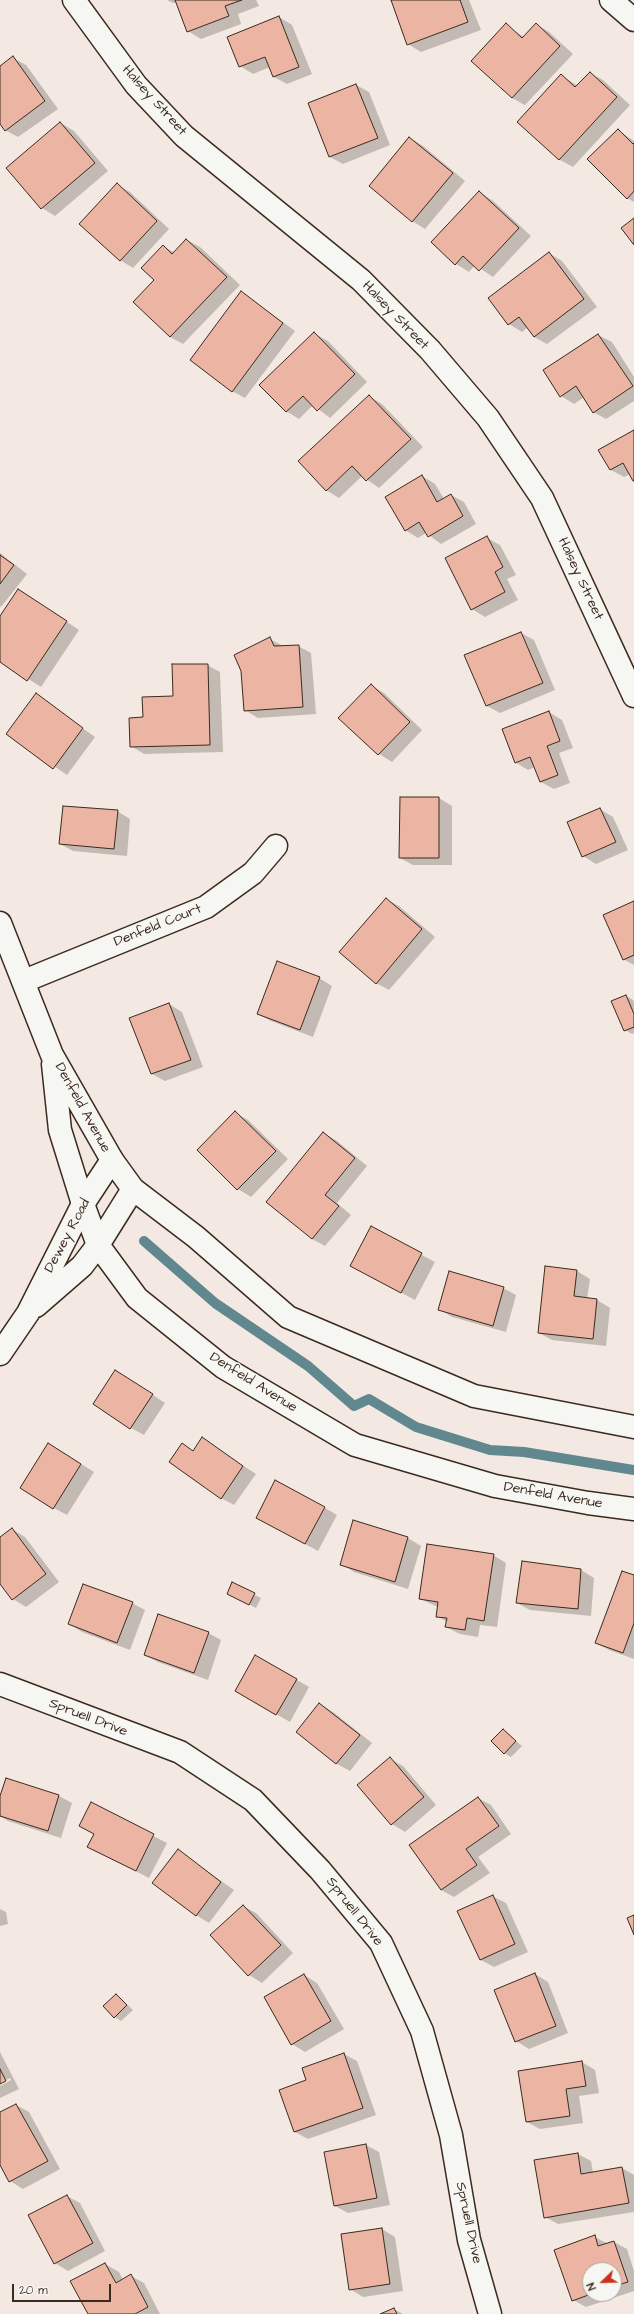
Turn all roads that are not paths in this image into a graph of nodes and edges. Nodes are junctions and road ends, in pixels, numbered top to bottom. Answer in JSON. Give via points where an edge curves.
{"nodes":[{"id":1,"x":74,"y":0,"type":"edge"},
{"id":2,"x":611,"y":0,"type":"edge"},
{"id":3,"x":634,"y":20,"type":"edge"},
{"id":4,"x":634,"y":696,"type":"edge"},
{"id":5,"x":276,"y":846,"type":"dead end"},
{"id":6,"x":0,"y":923,"type":"edge"},
{"id":7,"x":24,"y":981,"type":"junction"},
{"id":8,"x":52,"y":1055,"type":"junction"},
{"id":9,"x":112,"y":1160,"type":"junction"},
{"id":10,"x":133,"y":1189,"type":"junction"},
{"id":11,"x":83,"y":1204,"type":"junction"},
{"id":12,"x":98,"y":1245,"type":"junction"},
{"id":13,"x":28,"y":1313,"type":"junction"},
{"id":14,"x":0,"y":1354,"type":"edge"},
{"id":15,"x":634,"y":1427,"type":"edge"},
{"id":16,"x":634,"y":1509,"type":"edge"},
{"id":17,"x":0,"y":1684,"type":"edge"},
{"id":18,"x":490,"y":2314,"type":"edge"}],
"edges":[{"from":1,"to":4,"type":"street","name":"Halsey Street","via":[[136,85],[184,136],[361,280],[430,350],[488,418],[542,498]]},
{"from":2,"to":3,"type":"street"},
{"from":5,"to":7,"type":"street","name":"Denfeld Court","via":[[253,873],[206,907]]},
{"from":6,"to":7,"type":"street","name":"Denfeld Avenue"},
{"from":7,"to":8,"type":"street","name":"Denfeld Avenue"},
{"from":8,"to":9,"type":"street","name":"Denfeld Avenue"},
{"from":8,"to":11,"type":"street","name":"Denfeld Avenue","via":[[60,1130]]},
{"from":9,"to":10,"type":"street","name":"Denfeld Avenue"},
{"from":9,"to":11,"type":"street","name":"Dewey Road"},
{"from":10,"to":12,"type":"street","name":"Dewey Road"},
{"from":10,"to":15,"type":"street","name":"Denfeld Avenue","via":[[196,1237],[288,1317],[474,1396]]},
{"from":11,"to":12,"type":"street","name":"Denfeld Avenue"},
{"from":11,"to":13,"type":"street","name":"Dewey Road"},
{"from":12,"to":13,"type":"street","name":"Dewey Road","via":[[82,1266]]},
{"from":12,"to":16,"type":"street","name":"Denfeld Avenue","via":[[137,1298],[223,1367],[355,1445],[495,1486],[588,1504]]},
{"from":13,"to":14,"type":"street","name":"Dewey Road"},
{"from":17,"to":18,"type":"street","name":"Spruell Drive","via":[[180,1752],[253,1800],[320,1870],[381,1943],[422,2031],[451,2135],[469,2240]]}]}
